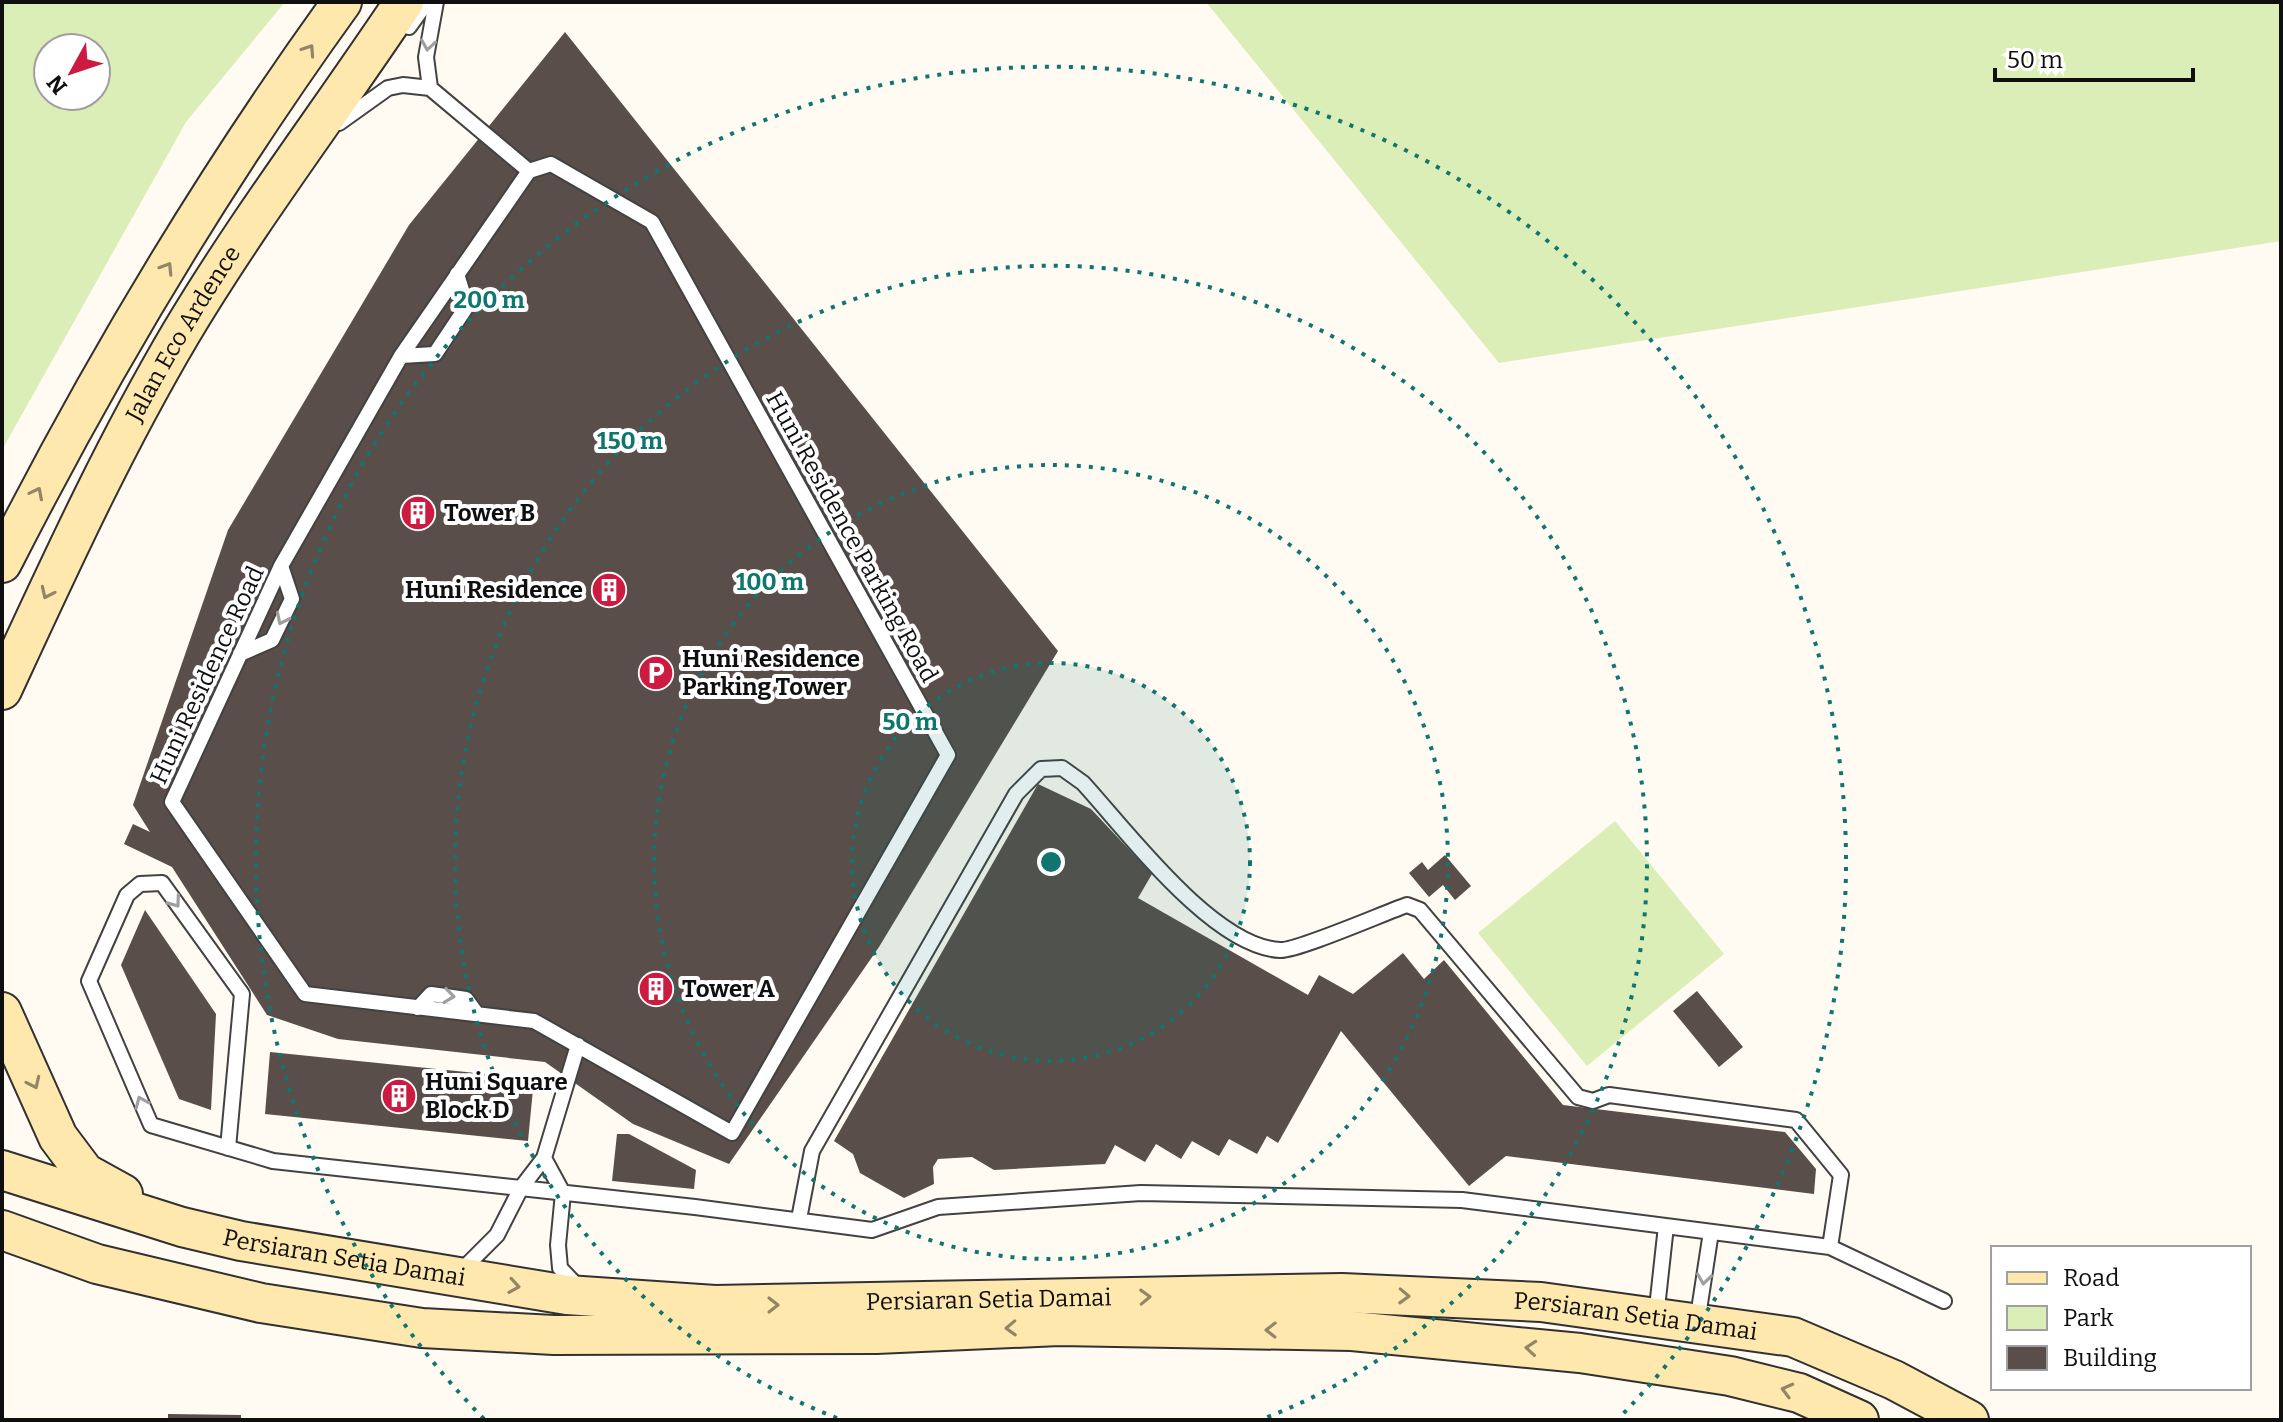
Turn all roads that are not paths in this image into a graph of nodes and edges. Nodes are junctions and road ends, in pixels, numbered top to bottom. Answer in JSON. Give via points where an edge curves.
{"nodes":[{"id":1,"x":342,"y":2,"type":"edge"},
{"id":2,"x":427,"y":2,"type":"edge"},
{"id":3,"x":436,"y":2,"type":"edge"},
{"id":4,"x":404,"y":18,"type":"edge"},
{"id":5,"x":379,"y":68,"type":"dead end"},
{"id":6,"x":430,"y":88,"type":"junction"},
{"id":7,"x":336,"y":125,"type":"junction"},
{"id":8,"x":529,"y":171,"type":"junction"},
{"id":9,"x":457,"y":274,"type":"junction"},
{"id":10,"x":195,"y":312,"type":"junction"},
{"id":11,"x":401,"y":356,"type":"junction"},
{"id":12,"x":2,"y":563,"type":"edge"},
{"id":13,"x":281,"y":566,"type":"junction"},
{"id":14,"x":240,"y":654,"type":"junction"},
{"id":15,"x":2,"y":690,"type":"edge"},
{"id":16,"x":2,"y":1012,"type":"edge"},
{"id":17,"x":578,"y":1045,"type":"junction"},
{"id":18,"x":228,"y":1148,"type":"junction"},
{"id":19,"x":544,"y":1158,"type":"junction"},
{"id":20,"x":2,"y":1170,"type":"edge"},
{"id":21,"x":521,"y":1188,"type":"junction"},
{"id":22,"x":563,"y":1193,"type":"junction"},
{"id":23,"x":799,"y":1219,"type":"junction"},
{"id":24,"x":1666,"y":1226,"type":"junction"},
{"id":25,"x":182,"y":1227,"type":"junction"},
{"id":26,"x":2,"y":1230,"type":"edge"},
{"id":27,"x":1711,"y":1232,"type":"junction"},
{"id":28,"x":1830,"y":1247,"type":"junction"},
{"id":29,"x":2,"y":1252,"type":"edge"},
{"id":30,"x":97,"y":1264,"type":"junction"},
{"id":31,"x":455,"y":1276,"type":"junction"},
{"id":32,"x":587,"y":1296,"type":"junction"},
{"id":33,"x":1944,"y":1301,"type":"dead end"},
{"id":34,"x":1656,"y":1317,"type":"junction"},
{"id":35,"x":1697,"y":1325,"type":"junction"},
{"id":36,"x":1859,"y":1420,"type":"edge"},
{"id":37,"x":1969,"y":1420,"type":"edge"}],
"edges":[{"from":12,"to":1,"type":"street","name":"Jalan Eco Ardence","one_way":true,"via":[[64,440],[144,305]]},
{"from":2,"to":4,"type":"lane"},
{"from":3,"to":6,"type":"lane","one_way":true,"via":[[426,57]]},
{"from":4,"to":10,"type":"street","name":"Jalan Eco Ardence","via":[[292,162]]},
{"from":5,"to":7,"type":"lane"},
{"from":6,"to":7,"type":"lane","via":[[388,88]]},
{"from":6,"to":8,"type":"lane"},
{"from":7,"to":10,"type":"lane","via":[[236,273]]},
{"from":8,"to":9,"type":"lane","name":"Huni Residence Road"},
{"from":8,"to":17,"type":"lane","name":"Huni Residence Parking Road","via":[[551,164],[652,222],[948,755],[732,1133]]},
{"from":9,"to":11,"type":"lane","name":"Huni Residence Road"},
{"from":9,"to":11,"type":"lane","via":[[467,306],[435,354]]},
{"from":10,"to":15,"type":"street","name":"Jalan Eco Ardence","one_way":true,"via":[[104,471]]},
{"from":11,"to":13,"type":"lane","name":"Huni Residence Road"},
{"from":13,"to":14,"type":"lane","name":"Huni Residence Road"},
{"from":13,"to":14,"type":"lane","one_way":true,"via":[[292,599],[272,640]]},
{"from":14,"to":17,"type":"lane","name":"Huni Residence Road","via":[[172,802],[305,994],[534,1021]]},
{"from":16,"to":25,"type":"street","one_way":true,"via":[[58,1137],[85,1173]]},
{"from":17,"to":19,"type":"lane"},
{"from":18,"to":18,"type":"lane","one_way":true,"via":[[151,1125],[89,981],[127,895],[140,884],[162,883],[242,994]]},
{"from":18,"to":21,"type":"lane","via":[[273,1161]]},
{"from":19,"to":21,"type":"lane"},
{"from":19,"to":22,"type":"lane"},
{"from":20,"to":25,"type":"street","name":"Persiaran Setia Damai"},
{"from":21,"to":22,"type":"lane"},
{"from":21,"to":31,"type":"lane","via":[[497,1235]]},
{"from":22,"to":23,"type":"lane"},
{"from":22,"to":32,"type":"lane","via":[[560,1268]]},
{"from":23,"to":24,"type":"lane","via":[[872,1230],[938,1207],[1141,1193],[1462,1200]]},
{"from":23,"to":28,"type":"lane","via":[[812,1151],[1016,794],[1041,769],[1062,768],[1083,783],[1195,905],[1259,947],[1283,951],[1407,905],[1420,910],[1578,1097],[1593,1101],[1609,1095],[1796,1120],[1841,1175]]},
{"from":24,"to":27,"type":"lane"},
{"from":24,"to":34,"type":"lane"},
{"from":25,"to":31,"type":"street","name":"Persiaran Setia Damai"},
{"from":26,"to":30,"type":"street","name":"Persiaran Setia Damai"},
{"from":27,"to":28,"type":"lane"},
{"from":27,"to":35,"type":"lane","one_way":true},
{"from":28,"to":33,"type":"lane"},
{"from":29,"to":30,"type":"street"},
{"from":36,"to":30,"type":"street","name":"Persiaran Setia Damai","one_way":true,"via":[[1799,1393],[1730,1376],[1580,1353],[1352,1331],[1059,1326],[876,1334],[554,1335],[422,1328],[261,1303]]},
{"from":31,"to":32,"type":"street","name":"Persiaran Setia Damai","one_way":true},
{"from":32,"to":34,"type":"street","name":"Persiaran Setia Damai","one_way":true,"via":[[715,1305],[1342,1293],[1541,1302]]},
{"from":34,"to":35,"type":"street","name":"Persiaran Setia Damai"},
{"from":35,"to":37,"type":"street","name":"Persiaran Setia Damai","via":[[1793,1337],[1894,1380]]}]}
